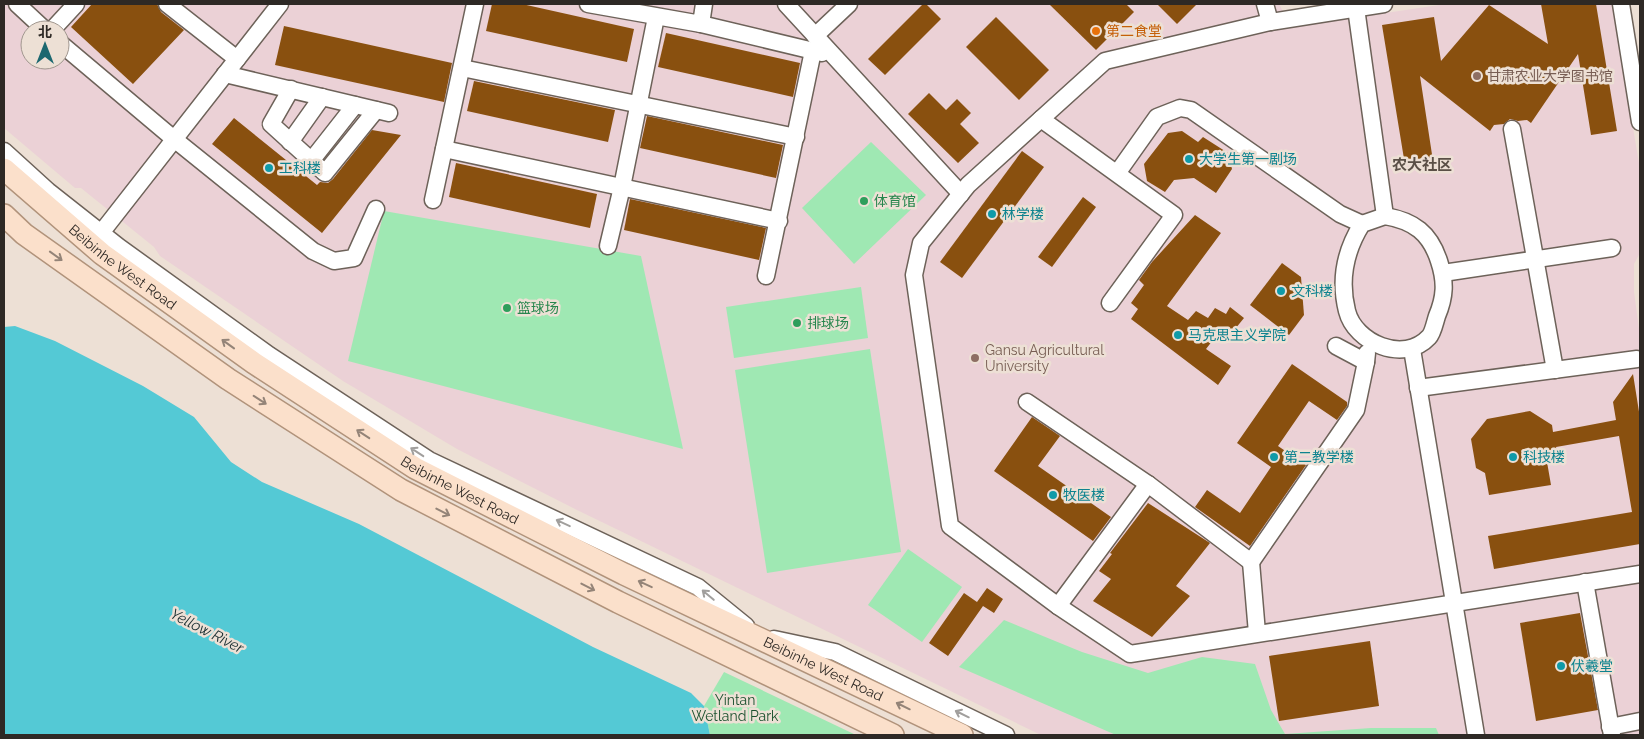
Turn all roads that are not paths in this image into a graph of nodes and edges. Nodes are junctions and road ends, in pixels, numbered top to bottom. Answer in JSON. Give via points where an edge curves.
{"nodes":[{"id":1,"x":17,"y":4,"type":"edge"},
{"id":2,"x":76,"y":4,"type":"edge"},
{"id":3,"x":167,"y":4,"type":"edge"},
{"id":4,"x":280,"y":4,"type":"edge"},
{"id":5,"x":475,"y":4,"type":"edge"},
{"id":6,"x":588,"y":4,"type":"edge"},
{"id":7,"x":704,"y":4,"type":"edge"},
{"id":8,"x":786,"y":4,"type":"edge"},
{"id":9,"x":849,"y":4,"type":"edge"},
{"id":10,"x":1265,"y":4,"type":"edge"},
{"id":11,"x":1384,"y":4,"type":"edge"},
{"id":12,"x":1621,"y":4,"type":"edge"},
{"id":13,"x":1356,"y":8,"type":"junction"},
{"id":14,"x":656,"y":17,"type":"junction"},
{"id":15,"x":34,"y":20,"type":"edge"},
{"id":16,"x":61,"y":20,"type":"edge"},
{"id":17,"x":1270,"y":22,"type":"junction"},
{"id":18,"x":701,"y":24,"type":"junction"},
{"id":19,"x":814,"y":44,"type":"junction"},
{"id":20,"x":70,"y":52,"type":"edge"},
{"id":21,"x":236,"y":59,"type":"junction"},
{"id":22,"x":462,"y":68,"type":"junction"},
{"id":23,"x":225,"y":74,"type":"junction"},
{"id":24,"x":291,"y":89,"type":"junction"},
{"id":25,"x":322,"y":97,"type":"junction"},
{"id":26,"x":638,"y":104,"type":"junction"},
{"id":27,"x":355,"y":105,"type":"junction"},
{"id":28,"x":1041,"y":119,"type":"junction"},
{"id":29,"x":1640,"y":122,"type":"edge"},
{"id":30,"x":1512,"y":129,"type":"dead end"},
{"id":31,"x":796,"y":137,"type":"junction"},
{"id":32,"x":174,"y":139,"type":"junction"},
{"id":33,"x":290,"y":142,"type":"junction"},
{"id":34,"x":444,"y":149,"type":"junction"},
{"id":35,"x":4,"y":152,"type":"edge"},
{"id":36,"x":311,"y":161,"type":"junction"},
{"id":37,"x":4,"y":169,"type":"edge"},
{"id":38,"x":1118,"y":172,"type":"junction"},
{"id":39,"x":622,"y":187,"type":"junction"},
{"id":40,"x":961,"y":194,"type":"junction"},
{"id":41,"x":432,"y":200,"type":"dead end"},
{"id":42,"x":376,"y":209,"type":"dead end"},
{"id":43,"x":1385,"y":216,"type":"junction"},
{"id":44,"x":4,"y":217,"type":"edge"},
{"id":45,"x":778,"y":221,"type":"junction"},
{"id":46,"x":1362,"y":224,"type":"junction"},
{"id":47,"x":101,"y":233,"type":"junction"},
{"id":48,"x":608,"y":246,"type":"dead end"},
{"id":49,"x":1612,"y":248,"type":"dead end"},
{"id":50,"x":1534,"y":259,"type":"junction"},
{"id":51,"x":1443,"y":274,"type":"junction"},
{"id":52,"x":766,"y":276,"type":"dead end"},
{"id":53,"x":1110,"y":303,"type":"dead end"},
{"id":54,"x":1369,"y":340,"type":"junction"},
{"id":55,"x":1336,"y":346,"type":"dead end"},
{"id":56,"x":1412,"y":349,"type":"junction"},
{"id":57,"x":1637,"y":359,"type":"dead end"},
{"id":58,"x":1366,"y":362,"type":"junction"},
{"id":59,"x":1555,"y":370,"type":"junction"},
{"id":60,"x":1418,"y":388,"type":"junction"},
{"id":61,"x":1027,"y":402,"type":"dead end"},
{"id":62,"x":1148,"y":484,"type":"junction"},
{"id":63,"x":1251,"y":562,"type":"junction"},
{"id":64,"x":1640,"y":574,"type":"edge"},
{"id":65,"x":1585,"y":582,"type":"junction"},
{"id":66,"x":1454,"y":602,"type":"junction"},
{"id":67,"x":1058,"y":606,"type":"junction"},
{"id":68,"x":1257,"y":633,"type":"junction"},
{"id":69,"x":758,"y":636,"type":"junction"},
{"id":70,"x":743,"y":663,"type":"junction"},
{"id":71,"x":1640,"y":721,"type":"edge"},
{"id":72,"x":1611,"y":731,"type":"edge"},
{"id":73,"x":893,"y":735,"type":"edge"},
{"id":74,"x":962,"y":735,"type":"edge"},
{"id":75,"x":1006,"y":735,"type":"edge"},
{"id":76,"x":1476,"y":735,"type":"edge"}],
"edges":[{"from":1,"to":15,"type":"street"},
{"from":2,"to":16,"type":"street"},
{"from":3,"to":21,"type":"street"},
{"from":4,"to":21,"type":"street"},
{"from":5,"to":22,"type":"street"},
{"from":6,"to":14,"type":"street"},
{"from":7,"to":18,"type":"street"},
{"from":8,"to":19,"type":"street"},
{"from":9,"to":19,"type":"street"},
{"from":10,"to":17,"type":"street"},
{"from":11,"to":13,"type":"street"},
{"from":12,"to":29,"type":"street"},
{"from":13,"to":17,"type":"street"},
{"from":13,"to":43,"type":"street"},
{"from":14,"to":18,"type":"street"},
{"from":14,"to":26,"type":"street"},
{"from":17,"to":28,"type":"street","via":[[1104,62]]},
{"from":18,"to":19,"type":"street"},
{"from":19,"to":31,"type":"street"},
{"from":19,"to":40,"type":"street","via":[[834,56]]},
{"from":20,"to":32,"type":"street"},
{"from":21,"to":23,"type":"street"},
{"from":22,"to":26,"type":"street"},
{"from":22,"to":34,"type":"street"},
{"from":23,"to":24,"type":"street"},
{"from":23,"to":32,"type":"street"},
{"from":24,"to":25,"type":"street"},
{"from":24,"to":33,"type":"street","via":[[271,124]]},
{"from":25,"to":27,"type":"street"},
{"from":25,"to":33,"type":"street"},
{"from":26,"to":31,"type":"street"},
{"from":26,"to":39,"type":"street"},
{"from":27,"to":36,"type":"street"},
{"from":27,"to":36,"type":"street","via":[[382,112],[325,173]]},
{"from":28,"to":38,"type":"street"},
{"from":28,"to":40,"type":"street"},
{"from":30,"to":50,"type":"street"},
{"from":31,"to":45,"type":"street"},
{"from":32,"to":42,"type":"street","via":[[314,251],[334,260],[354,258]]},
{"from":32,"to":47,"type":"street"},
{"from":33,"to":36,"type":"street"},
{"from":34,"to":39,"type":"street"},
{"from":34,"to":41,"type":"street"},
{"from":35,"to":47,"type":"street"},
{"from":69,"to":37,"type":"main road","name":"Beibinhe West Road","one_way":true,"via":[[624,574],[416,468],[254,363],[102,254]]},
{"from":38,"to":46,"type":"street","via":[[1157,117],[1180,108],[1192,110],[1340,214]]},
{"from":38,"to":53,"type":"street","via":[[1174,214]]},
{"from":39,"to":45,"type":"street"},
{"from":39,"to":48,"type":"street"},
{"from":40,"to":67,"type":"street","via":[[921,243],[914,274],[950,526]]},
{"from":43,"to":46,"type":"street"},
{"from":43,"to":51,"type":"street","via":[[1398,218],[1425,232],[1437,253]]},
{"from":44,"to":70,"type":"main road","name":"Beibinhe West Road","one_way":true,"via":[[228,380],[400,490]]},
{"from":45,"to":52,"type":"street"},
{"from":46,"to":54,"type":"street","via":[[1346,254],[1342,282],[1347,312],[1354,327]]},
{"from":69,"to":47,"type":"street","one_way":true,"via":[[698,586],[429,460],[269,355]]},
{"from":49,"to":50,"type":"street"},
{"from":50,"to":51,"type":"street"},
{"from":50,"to":59,"type":"street"},
{"from":51,"to":56,"type":"street","via":[[1445,290],[1429,337]]},
{"from":54,"to":56,"type":"street","via":[[1395,351]]},
{"from":54,"to":58,"type":"street"},
{"from":55,"to":58,"type":"street"},
{"from":56,"to":60,"type":"street"},
{"from":57,"to":59,"type":"street"},
{"from":58,"to":63,"type":"street","via":[[1356,410]]},
{"from":59,"to":60,"type":"street"},
{"from":60,"to":66,"type":"street"},
{"from":61,"to":62,"type":"street"},
{"from":62,"to":63,"type":"street"},
{"from":62,"to":67,"type":"street"},
{"from":63,"to":68,"type":"street"},
{"from":64,"to":65,"type":"street"},
{"from":65,"to":66,"type":"street"},
{"from":65,"to":72,"type":"street"},
{"from":66,"to":68,"type":"street"},
{"from":66,"to":76,"type":"street"},
{"from":67,"to":68,"type":"street","via":[[1130,654]]},
{"from":69,"to":70,"type":"main road"},
{"from":74,"to":69,"type":"main road","name":"Beibinhe West Road","one_way":true},
{"from":75,"to":69,"type":"street","one_way":true,"via":[[835,652]]},
{"from":70,"to":73,"type":"main road","name":"Beibinhe West Road"},
{"from":71,"to":72,"type":"street"}]}
